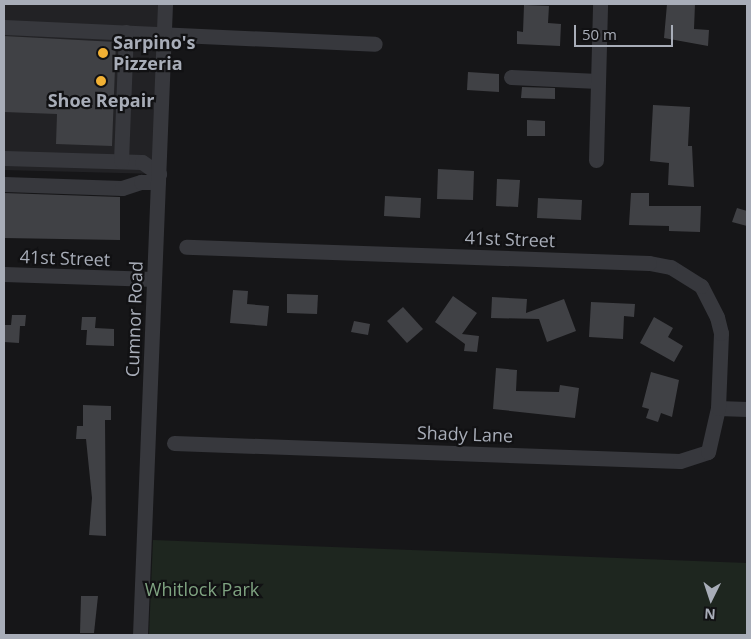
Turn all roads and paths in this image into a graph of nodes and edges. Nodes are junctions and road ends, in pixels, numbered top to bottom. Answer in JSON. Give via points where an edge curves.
{"nodes":[{"id":1,"x":165,"y":4,"type":"edge"},
{"id":2,"x":600,"y":4,"type":"edge"},
{"id":3,"x":4,"y":27,"type":"edge"},
{"id":4,"x":126,"y":32,"type":"junction"},
{"id":5,"x":164,"y":33,"type":"junction"},
{"id":6,"x":376,"y":44,"type":"dead end"},
{"id":7,"x":512,"y":77,"type":"dead end"},
{"id":8,"x":598,"y":81,"type":"junction"},
{"id":9,"x":4,"y":158,"type":"edge"},
{"id":10,"x":596,"y":160,"type":"dead end"},
{"id":11,"x":121,"y":161,"type":"junction"},
{"id":12,"x":158,"y":178,"type":"junction"},
{"id":13,"x":4,"y":184,"type":"edge"},
{"id":14,"x":186,"y":247,"type":"dead end"},
{"id":15,"x":4,"y":274,"type":"edge"},
{"id":16,"x":154,"y":279,"type":"junction"},
{"id":17,"x":718,"y":408,"type":"junction"},
{"id":18,"x":747,"y":409,"type":"edge"},
{"id":19,"x":174,"y":443,"type":"dead end"},
{"id":20,"x":140,"y":635,"type":"edge"}],
"edges":[{"from":1,"to":5,"type":"street","name":"Cumnor Road"},
{"from":2,"to":8,"type":"street"},
{"from":3,"to":4,"type":"street"},
{"from":4,"to":5,"type":"street"},
{"from":4,"to":11,"type":"street"},
{"from":5,"to":6,"type":"street"},
{"from":5,"to":12,"type":"street","name":"Cumnor Road"},
{"from":7,"to":8,"type":"street"},
{"from":8,"to":10,"type":"street"},
{"from":9,"to":11,"type":"street"},
{"from":11,"to":12,"type":"street","via":[[142,162]]},
{"from":12,"to":13,"type":"street","via":[[122,188]]},
{"from":12,"to":16,"type":"street","name":"Cumnor Road"},
{"from":14,"to":17,"type":"street","name":"41st Street","via":[[642,262],[670,267],[701,286],[717,316],[721,333]]},
{"from":15,"to":16,"type":"street","name":"41st Street"},
{"from":16,"to":20,"type":"street","name":"Cumnor Road"},
{"from":17,"to":18,"type":"street"},
{"from":17,"to":19,"type":"street","name":"Shady Lane","via":[[708,452],[680,461]]}]}
